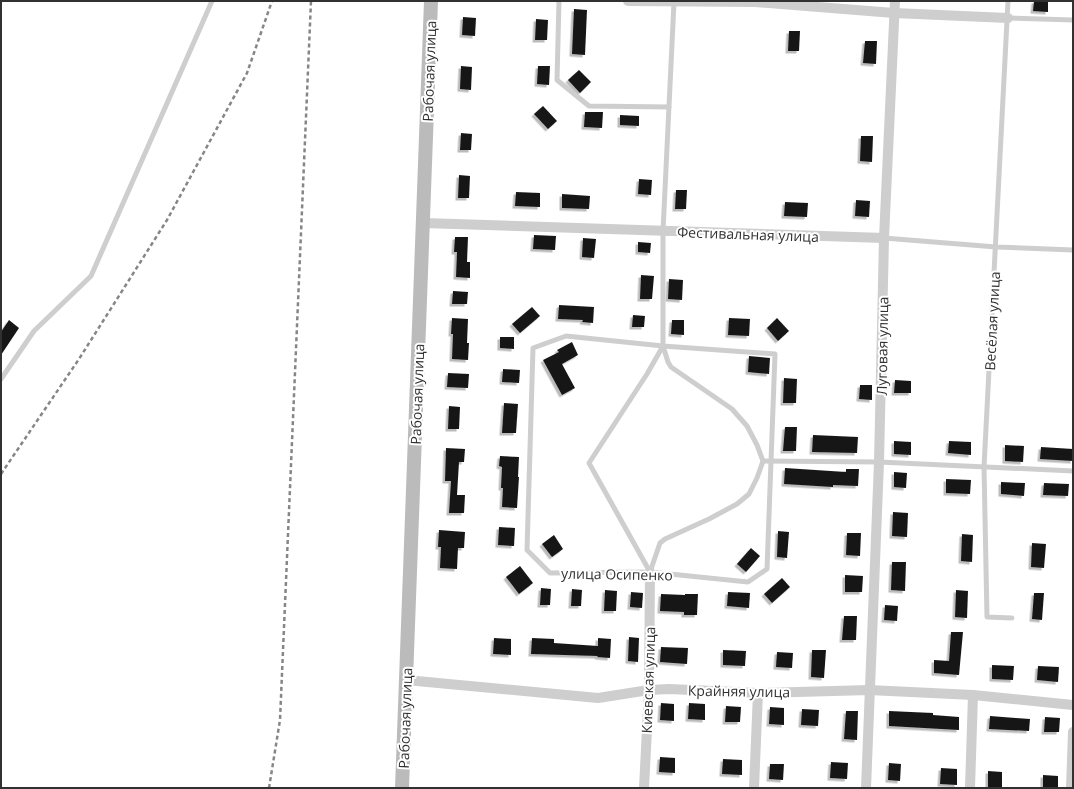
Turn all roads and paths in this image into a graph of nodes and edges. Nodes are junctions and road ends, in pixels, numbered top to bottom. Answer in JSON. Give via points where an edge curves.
{"nodes":[{"id":1,"x":212,"y":1,"type":"edge"},
{"id":2,"x":431,"y":1,"type":"edge"},
{"id":3,"x":558,"y":1,"type":"edge"},
{"id":4,"x":628,"y":1,"type":"edge"},
{"id":5,"x":895,"y":1,"type":"edge"},
{"id":6,"x":1008,"y":1,"type":"edge"},
{"id":7,"x":674,"y":2,"type":"edge"},
{"id":8,"x":894,"y":13,"type":"junction"},
{"id":9,"x":1008,"y":18,"type":"junction"},
{"id":10,"x":1073,"y":20,"type":"edge"},
{"id":11,"x":669,"y":107,"type":"junction"},
{"id":12,"x":423,"y":223,"type":"junction"},
{"id":13,"x":663,"y":231,"type":"junction"},
{"id":14,"x":884,"y":238,"type":"junction"},
{"id":15,"x":996,"y":246,"type":"junction"},
{"id":16,"x":1073,"y":250,"type":"edge"},
{"id":17,"x":663,"y":346,"type":"junction"},
{"id":18,"x":1,"y":379,"type":"edge"},
{"id":19,"x":763,"y":461,"type":"junction"},
{"id":20,"x":771,"y":461,"type":"junction"},
{"id":21,"x":879,"y":462,"type":"junction"},
{"id":22,"x":984,"y":467,"type":"junction"},
{"id":23,"x":1073,"y":472,"type":"edge"},
{"id":24,"x":650,"y":572,"type":"junction"},
{"id":25,"x":1012,"y":618,"type":"dead end"},
{"id":26,"x":406,"y":680,"type":"junction"},
{"id":27,"x":649,"y":690,"type":"junction"},
{"id":28,"x":869,"y":690,"type":"junction"},
{"id":29,"x":758,"y":693,"type":"junction"},
{"id":30,"x":974,"y":695,"type":"junction"},
{"id":31,"x":1073,"y":705,"type":"edge"},
{"id":32,"x":1073,"y":732,"type":"edge"},
{"id":33,"x":402,"y":788,"type":"edge"},
{"id":34,"x":644,"y":788,"type":"edge"},
{"id":35,"x":754,"y":788,"type":"edge"},
{"id":36,"x":866,"y":788,"type":"edge"},
{"id":37,"x":970,"y":788,"type":"edge"},
{"id":38,"x":1071,"y":788,"type":"edge"}],
"edges":[{"from":1,"to":18,"type":"lane","via":[[91,276],[34,331]]},
{"from":2,"to":12,"type":"main road","name":"Рабочая улица"},
{"from":3,"to":11,"type":"lane","via":[[557,80],[589,106]]},
{"from":4,"to":7,"type":"street"},
{"from":5,"to":8,"type":"street","name":"Луговая улица"},
{"from":6,"to":9,"type":"lane","name":"Весёлая улица"},
{"from":7,"to":8,"type":"street","via":[[755,2]]},
{"from":7,"to":11,"type":"lane"},
{"from":8,"to":9,"type":"street"},
{"from":8,"to":14,"type":"street","name":"Луговая улица"},
{"from":9,"to":10,"type":"lane"},
{"from":9,"to":15,"type":"lane","name":"Весёлая улица"},
{"from":11,"to":13,"type":"lane"},
{"from":12,"to":13,"type":"street","name":"Фестивальная улица"},
{"from":12,"to":26,"type":"main road","name":"Рабочая улица"},
{"from":13,"to":14,"type":"street","name":"Фестивальная улица"},
{"from":13,"to":17,"type":"lane"},
{"from":14,"to":15,"type":"lane","name":"Фестивальная улица"},
{"from":14,"to":21,"type":"street","name":"Луговая улица"},
{"from":15,"to":16,"type":"lane","name":"Фестивальная улица"},
{"from":15,"to":22,"type":"lane","name":"Весёлая улица"},
{"from":17,"to":19,"type":"lane","via":[[671,367],[732,409],[747,426]]},
{"from":17,"to":20,"type":"lane","name":"улица Осипенко","via":[[775,354]]},
{"from":17,"to":24,"type":"lane","via":[[589,462]]},
{"from":17,"to":24,"type":"lane","name":"улица Осипенко","via":[[566,336],[533,348],[527,550],[550,573]]},
{"from":19,"to":20,"type":"lane"},
{"from":19,"to":24,"type":"lane","via":[[749,494],[737,504],[665,539],[660,544]]},
{"from":20,"to":21,"type":"lane"},
{"from":20,"to":24,"type":"lane","name":"улица Осипенко","via":[[767,569],[748,582]]},
{"from":21,"to":22,"type":"lane"},
{"from":21,"to":28,"type":"street","name":"Луговая улица"},
{"from":22,"to":23,"type":"lane"},
{"from":22,"to":25,"type":"lane","name":"Весёлая улица","via":[[988,617]]},
{"from":24,"to":27,"type":"street","name":"Киевская улица"},
{"from":26,"to":27,"type":"street","name":"Крайняя улица","via":[[598,698]]},
{"from":26,"to":33,"type":"main road","name":"Рабочая улица"},
{"from":27,"to":29,"type":"street","name":"Крайняя улица"},
{"from":27,"to":34,"type":"street","name":"Киевская улица"},
{"from":28,"to":29,"type":"street","name":"Крайняя улица"},
{"from":28,"to":30,"type":"street","name":"Крайняя улица"},
{"from":28,"to":36,"type":"street","name":"Луговая улица"},
{"from":29,"to":35,"type":"street"},
{"from":30,"to":31,"type":"street","name":"Крайняя улица"},
{"from":30,"to":37,"type":"street"},
{"from":32,"to":38,"type":"street"}]}
